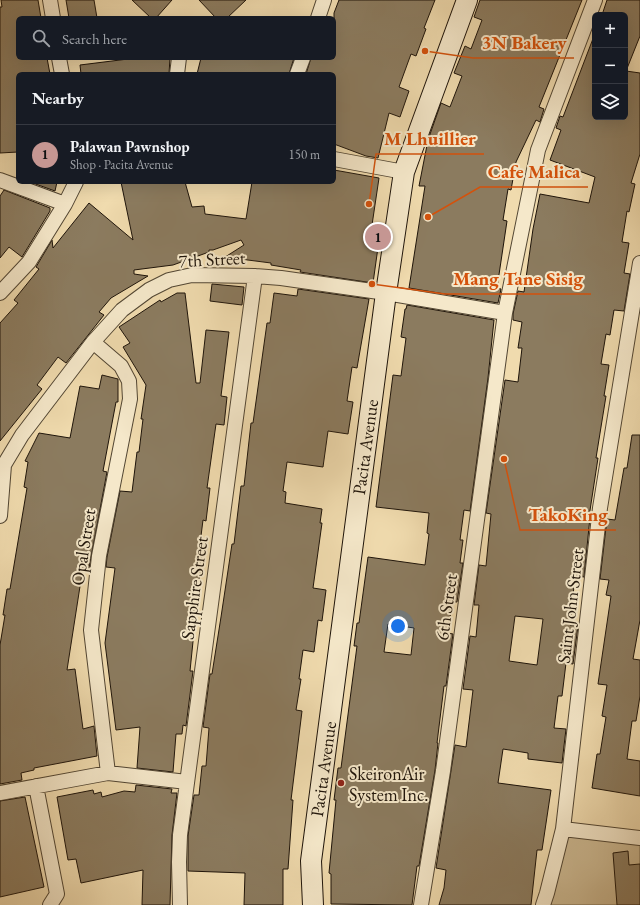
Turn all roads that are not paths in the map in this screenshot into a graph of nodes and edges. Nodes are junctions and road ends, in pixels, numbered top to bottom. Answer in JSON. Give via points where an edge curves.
{"nodes":[{"id":1,"x":50,"y":0,"type":"edge"},
{"id":2,"x":324,"y":0,"type":"edge"},
{"id":3,"x":467,"y":0,"type":"edge"},
{"id":4,"x":595,"y":0,"type":"edge"},
{"id":5,"x":53,"y":16,"type":"edge"},
{"id":6,"x":319,"y":16,"type":"edge"},
{"id":7,"x":59,"y":60,"type":"edge"},
{"id":8,"x":179,"y":60,"type":"edge"},
{"id":9,"x":302,"y":60,"type":"edge"},
{"id":10,"x":62,"y":72,"type":"edge"},
{"id":11,"x":177,"y":72,"type":"edge"},
{"id":12,"x":298,"y":72,"type":"edge"},
{"id":13,"x":336,"y":159,"type":"edge"},
{"id":14,"x":404,"y":172,"type":"junction"},
{"id":15,"x":0,"y":180,"type":"edge"},
{"id":16,"x":75,"y":184,"type":"edge"},
{"id":17,"x":65,"y":204,"type":"junction"},
{"id":18,"x":640,"y":263,"type":"edge"},
{"id":19,"x":255,"y":276,"type":"junction"},
{"id":20,"x":0,"y":293,"type":"edge"},
{"id":21,"x":386,"y":293,"type":"junction"},
{"id":22,"x":506,"y":313,"type":"junction"},
{"id":23,"x":93,"y":342,"type":"junction"},
{"id":24,"x":2,"y":465,"type":"edge"},
{"id":25,"x":0,"y":516,"type":"edge"},
{"id":26,"x":108,"y":773,"type":"junction"},
{"id":27,"x":187,"y":782,"type":"junction"},
{"id":28,"x":36,"y":786,"type":"junction"},
{"id":29,"x":0,"y":793,"type":"edge"},
{"id":30,"x":563,"y":829,"type":"junction"},
{"id":31,"x":640,"y":838,"type":"edge"},
{"id":32,"x":50,"y":905,"type":"edge"},
{"id":33,"x":180,"y":905,"type":"edge"},
{"id":34,"x":313,"y":905,"type":"edge"},
{"id":35,"x":421,"y":905,"type":"edge"},
{"id":36,"x":543,"y":905,"type":"edge"}],
"edges":[{"from":1,"to":5,"type":"street"},
{"from":2,"to":6,"type":"street"},
{"from":3,"to":14,"type":"main road","name":"Pacita Avenue"},
{"from":4,"to":22,"type":"street","name":"6th Street","via":[[538,150]]},
{"from":7,"to":10,"type":"street"},
{"from":8,"to":11,"type":"street"},
{"from":9,"to":12,"type":"street"},
{"from":13,"to":14,"type":"street"},
{"from":14,"to":21,"type":"main road","name":"Pacita Avenue"},
{"from":15,"to":17,"type":"street"},
{"from":16,"to":17,"type":"street"},
{"from":17,"to":20,"type":"street","via":[[29,262]]},
{"from":18,"to":30,"type":"street","name":"Saint John Street","via":[[600,508]]},
{"from":19,"to":21,"type":"street","name":"7th Street"},
{"from":19,"to":23,"type":"street","name":"7th Street","via":[[192,275],[169,280],[149,290],[122,310]]},
{"from":19,"to":27,"type":"street","name":"Sapphire Street"},
{"from":21,"to":22,"type":"street","name":"7th Street"},
{"from":21,"to":34,"type":"main road","name":"Pacita Avenue","via":[[311,861]]},
{"from":22,"to":35,"type":"street","name":"6th Street","via":[[443,771]]},
{"from":23,"to":24,"type":"street","name":"7th Street"},
{"from":23,"to":26,"type":"street","name":"Opal Street","via":[[121,366],[129,381],[130,393],[99,556],[91,630]]},
{"from":24,"to":25,"type":"street"},
{"from":26,"to":27,"type":"street"},
{"from":26,"to":28,"type":"street"},
{"from":27,"to":33,"type":"street","name":"Sapphire Street","via":[[180,849]]},
{"from":28,"to":29,"type":"street"},
{"from":28,"to":32,"type":"street","via":[[57,894]]},
{"from":30,"to":31,"type":"street"},
{"from":30,"to":36,"type":"street","name":"Saint John Street"}]}
